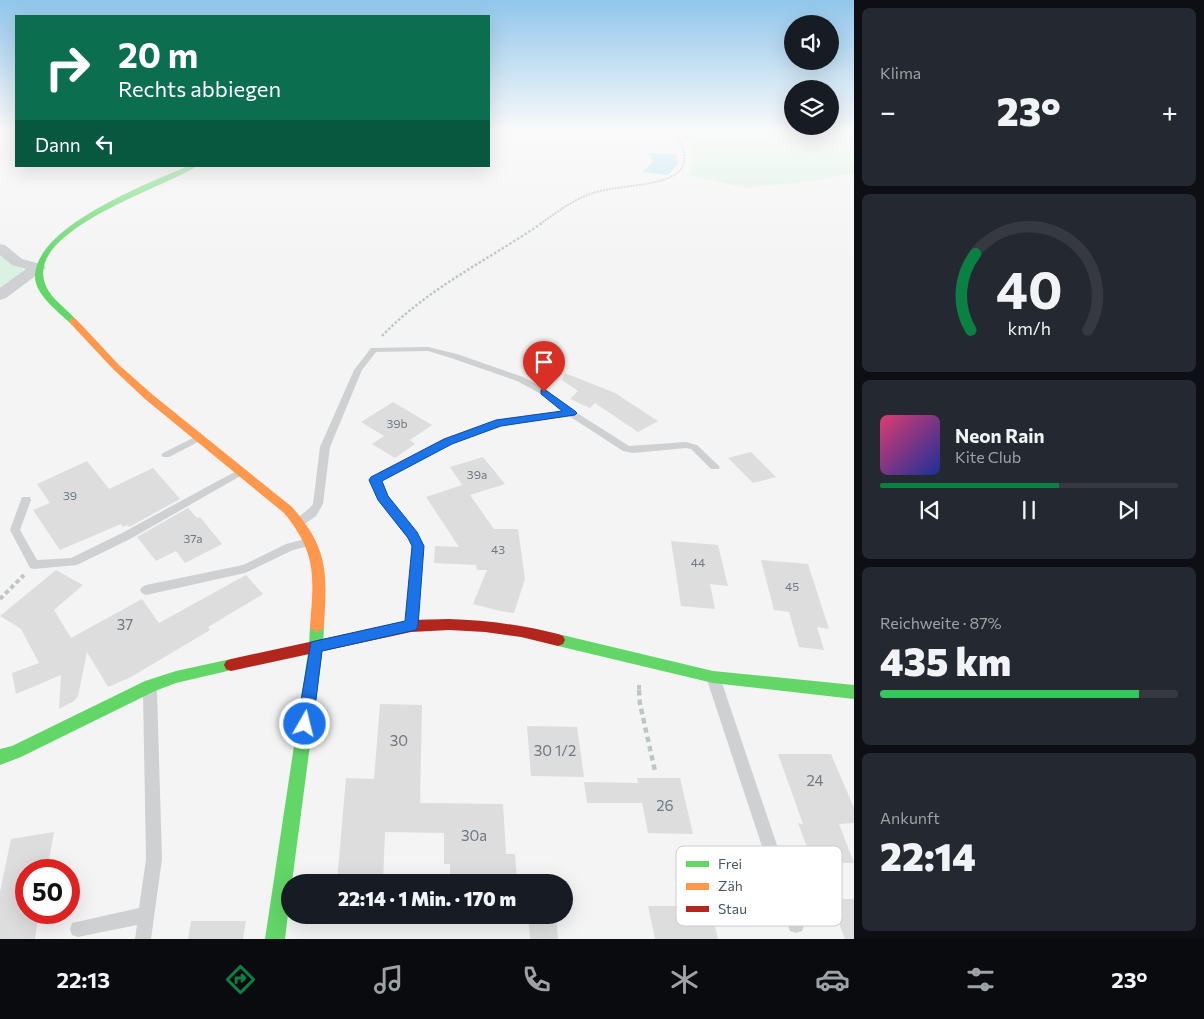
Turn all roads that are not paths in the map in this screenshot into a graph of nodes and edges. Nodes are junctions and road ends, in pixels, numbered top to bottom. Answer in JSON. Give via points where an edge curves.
{"nodes":[{"id":1,"x":178,"y":174,"type":"edge"},
{"id":2,"x":0,"y":248,"type":"edge"},
{"id":3,"x":39,"y":268,"type":"junction"},
{"id":4,"x":0,"y":295,"type":"edge"},
{"id":5,"x":572,"y":413,"type":"junction"},
{"id":6,"x":199,"y":438,"type":"junction"},
{"id":7,"x":166,"y":456,"type":"dead end"},
{"id":8,"x":715,"y":467,"type":"dead end"},
{"id":9,"x":240,"y":471,"type":"junction"},
{"id":10,"x":26,"y":500,"type":"dead end"},
{"id":11,"x":300,"y":522,"type":"junction"},
{"id":12,"x":312,"y":541,"type":"junction"},
{"id":13,"x":146,"y":590,"type":"dead end"},
{"id":14,"x":411,"y":626,"type":"junction"},
{"id":15,"x":316,"y":646,"type":"junction"},
{"id":16,"x":713,"y":677,"type":"junction"},
{"id":17,"x":150,"y":686,"type":"junction"},
{"id":18,"x":854,"y":692,"type":"edge"},
{"id":19,"x":0,"y":757,"type":"edge"},
{"id":20,"x":770,"y":846,"type":"edge"},
{"id":21,"x":146,"y":915,"type":"junction"},
{"id":22,"x":78,"y":929,"type":"dead end"},
{"id":23,"x":143,"y":939,"type":"edge"},
{"id":24,"x":275,"y":939,"type":"edge"}],
"edges":[{"from":1,"to":3,"type":"main road","via":[[82,220],[56,238]]},
{"from":2,"to":3,"type":"street","via":[[18,262]]},
{"from":3,"to":4,"type":"street"},
{"from":3,"to":6,"type":"main road","via":[[39,278],[56,303],[128,378]]},
{"from":5,"to":8,"type":"lane","via":[[626,449],[686,445],[694,447]]},
{"from":5,"to":11,"type":"lane","via":[[544,392],[486,366],[428,350],[374,350],[358,370],[325,447],[318,504]]},
{"from":5,"to":14,"type":"lane","via":[[500,423],[448,442],[375,480],[382,497],[418,546]]},
{"from":6,"to":7,"type":"lane"},
{"from":6,"to":9,"type":"main road"},
{"from":9,"to":10,"type":"lane","via":[[126,536],[73,562],[34,565],[15,530]]},
{"from":9,"to":11,"type":"main road"},
{"from":11,"to":12,"type":"main road"},
{"from":12,"to":13,"type":"lane","via":[[290,547],[245,570]]},
{"from":12,"to":15,"type":"main road","via":[[320,575]]},
{"from":14,"to":15,"type":"main road"},
{"from":14,"to":16,"type":"main road","via":[[440,623],[510,628]]},
{"from":15,"to":17,"type":"main road","via":[[176,677]]},
{"from":15,"to":24,"type":"main road"},
{"from":16,"to":18,"type":"main road"},
{"from":16,"to":20,"type":"lane"},
{"from":17,"to":19,"type":"main road"},
{"from":17,"to":21,"type":"lane","via":[[154,859]]},
{"from":21,"to":22,"type":"lane"},
{"from":21,"to":23,"type":"lane"}]}
